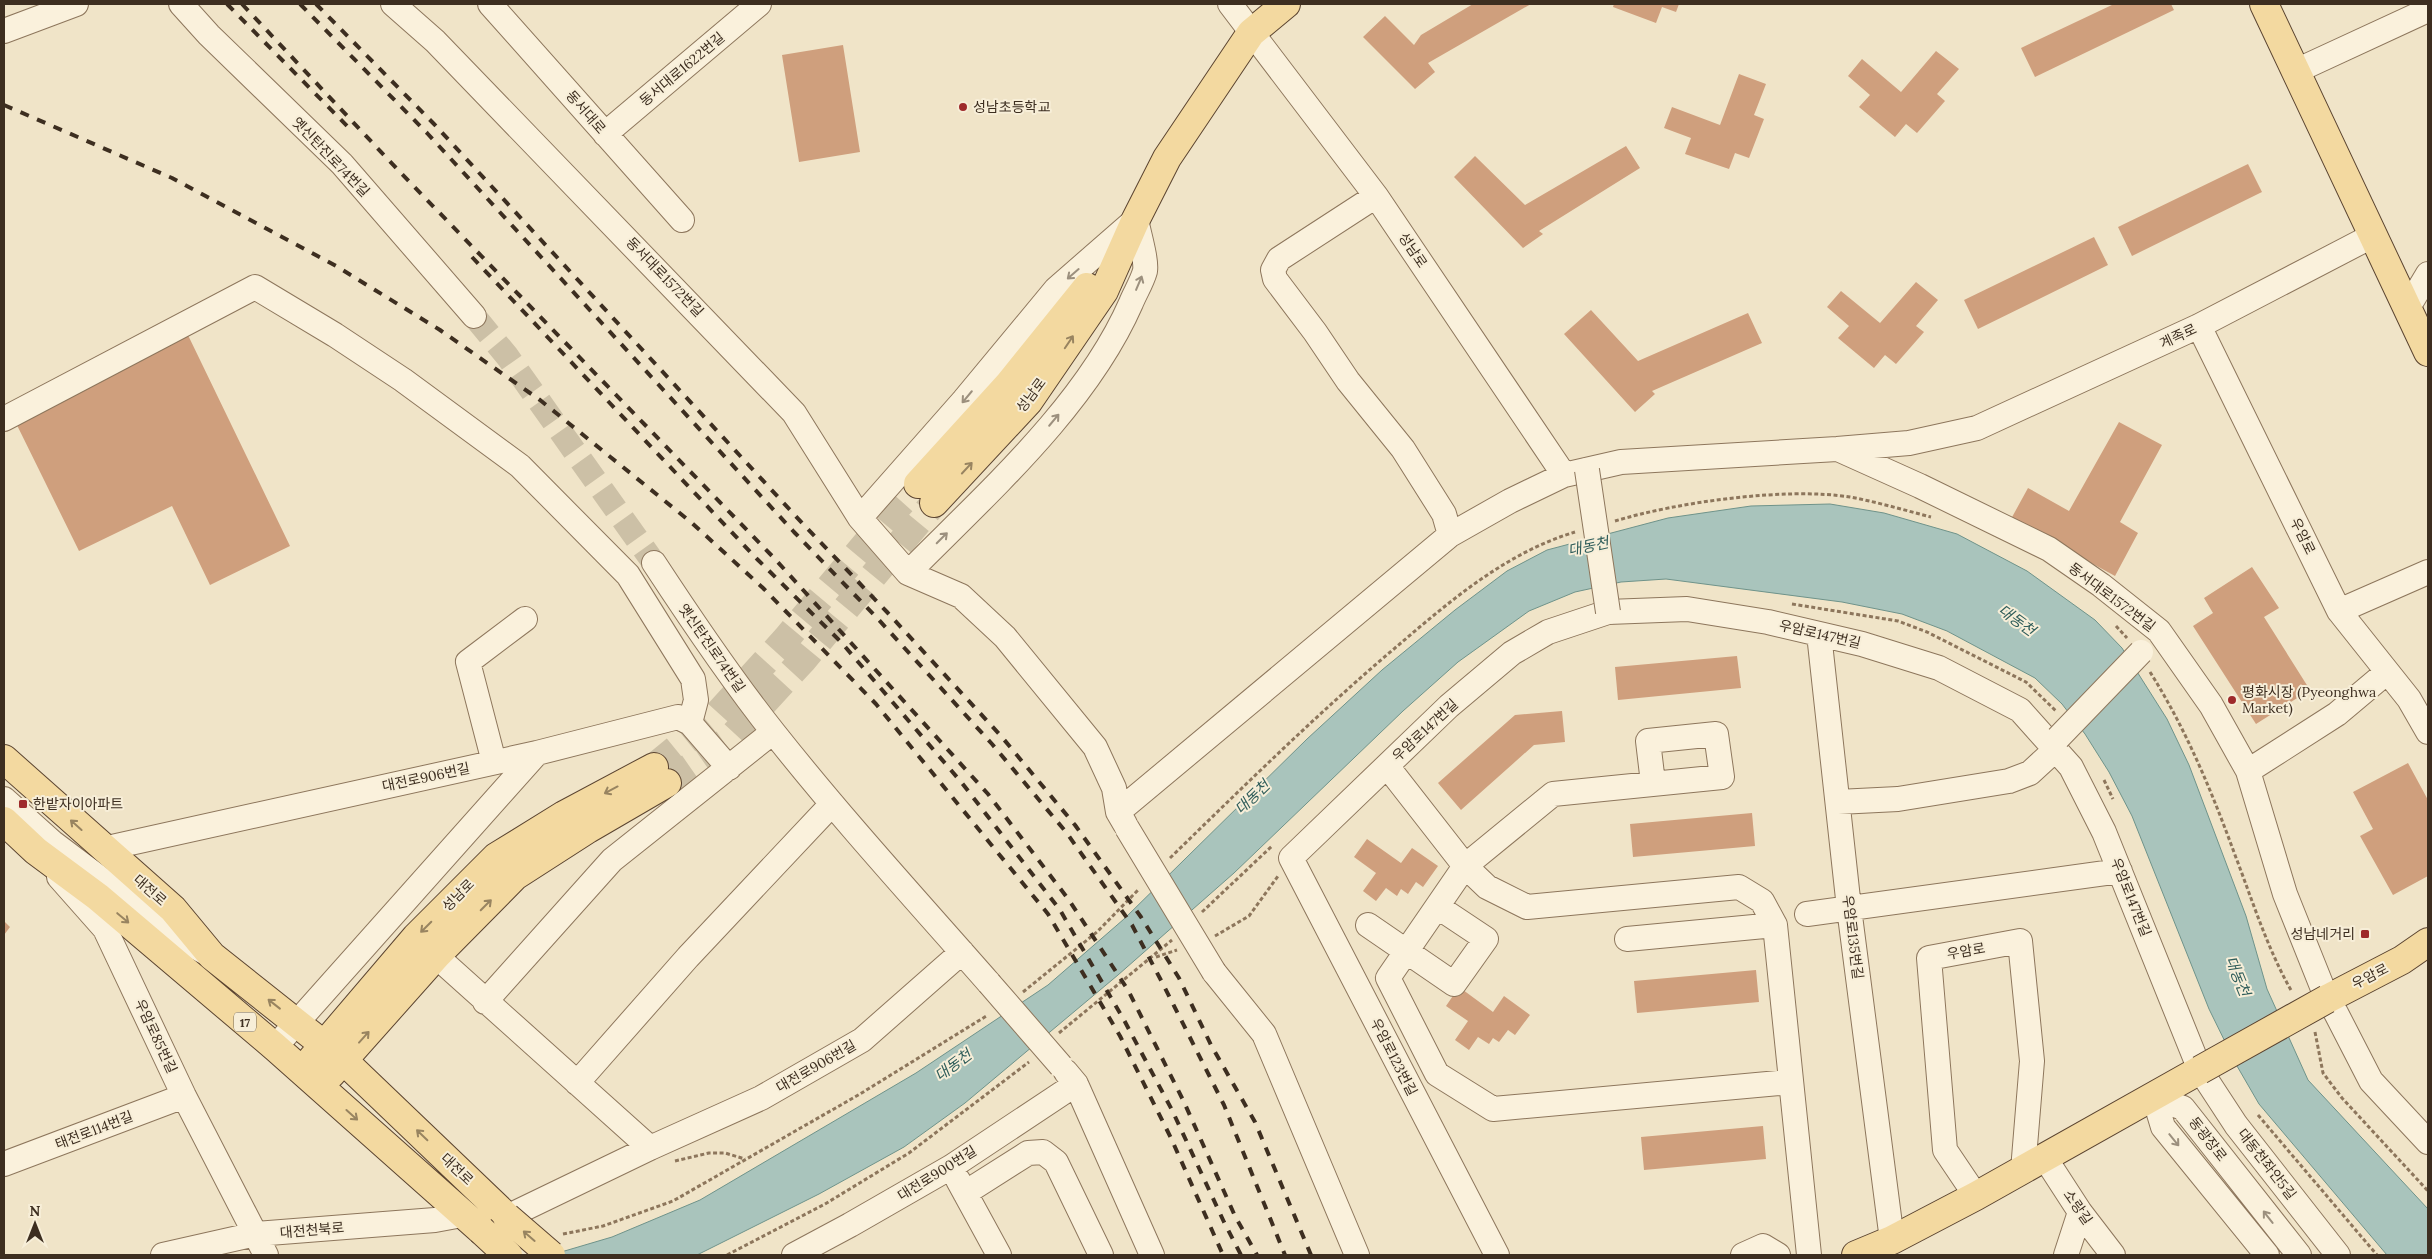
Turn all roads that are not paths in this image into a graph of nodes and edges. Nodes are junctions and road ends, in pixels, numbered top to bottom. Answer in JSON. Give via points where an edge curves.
{"nodes":[{"id":1,"x":76,"y":4,"type":"edge"},
{"id":2,"x":181,"y":4,"type":"edge"},
{"id":3,"x":394,"y":4,"type":"edge"},
{"id":4,"x":490,"y":4,"type":"edge"},
{"id":5,"x":759,"y":4,"type":"edge"},
{"id":6,"x":1230,"y":4,"type":"edge"},
{"id":7,"x":1286,"y":4,"type":"edge"},
{"id":8,"x":2264,"y":4,"type":"edge"},
{"id":9,"x":2428,"y":10,"type":"edge"},
{"id":10,"x":4,"y":31,"type":"edge"},
{"id":11,"x":1251,"y":33,"type":"junction"},
{"id":12,"x":2296,"y":72,"type":"junction"},
{"id":13,"x":605,"y":134,"type":"junction"},
{"id":14,"x":1376,"y":196,"type":"junction"},
{"id":15,"x":1136,"y":219,"type":"junction"},
{"id":16,"x":682,"y":220,"type":"dead end"},
{"id":17,"x":2374,"y":234,"type":"junction"},
{"id":18,"x":2428,"y":274,"type":"edge"},
{"id":19,"x":2406,"y":310,"type":"junction"},
{"id":20,"x":474,"y":316,"type":"tunnel mouth"},
{"id":21,"x":2199,"y":326,"type":"junction"},
{"id":22,"x":2428,"y":352,"type":"edge"},
{"id":23,"x":4,"y":419,"type":"edge"},
{"id":24,"x":1837,"y":449,"type":"junction"},
{"id":25,"x":1587,"y":470,"type":"junction"},
{"id":26,"x":1564,"y":475,"type":"junction"},
{"id":27,"x":926,"y":494,"type":"tunnel mouth"},
{"id":28,"x":860,"y":518,"type":"junction"},
{"id":29,"x":1450,"y":535,"type":"junction"},
{"id":30,"x":654,"y":563,"type":"tunnel mouth"},
{"id":31,"x":2428,"y":572,"type":"edge"},
{"id":32,"x":908,"y":573,"type":"junction"},
{"id":33,"x":2339,"y":611,"type":"junction"},
{"id":34,"x":1608,"y":612,"type":"junction"},
{"id":35,"x":525,"y":619,"type":"dead end"},
{"id":36,"x":2159,"y":631,"type":"junction"},
{"id":37,"x":1819,"y":634,"type":"junction"},
{"id":38,"x":2387,"y":672,"type":"junction"},
{"id":39,"x":690,"y":723,"type":"junction"},
{"id":40,"x":2426,"y":726,"type":"edge"},
{"id":41,"x":773,"y":732,"type":"junction"},
{"id":42,"x":2056,"y":744,"type":"junction"},
{"id":43,"x":537,"y":753,"type":"junction"},
{"id":44,"x":4,"y":759,"type":"edge"},
{"id":45,"x":494,"y":762,"type":"junction"},
{"id":46,"x":1387,"y":766,"type":"junction"},
{"id":47,"x":728,"y":768,"type":"junction"},
{"id":48,"x":2248,"y":770,"type":"junction"},
{"id":49,"x":1653,"y":784,"type":"dead end"},
{"id":50,"x":4,"y":799,"type":"edge"},
{"id":51,"x":1838,"y":802,"type":"junction"},
{"id":52,"x":832,"y":804,"type":"junction"},
{"id":53,"x":1122,"y":820,"type":"junction"},
{"id":54,"x":4,"y":821,"type":"edge"},
{"id":55,"x":103,"y":849,"type":"junction"},
{"id":56,"x":36,"y":851,"type":"junction"},
{"id":57,"x":1291,"y":858,"type":"joint"},
{"id":58,"x":1465,"y":866,"type":"junction"},
{"id":59,"x":2120,"y":871,"type":"junction"},
{"id":60,"x":1438,"y":907,"type":"junction"},
{"id":61,"x":1849,"y":908,"type":"junction"},
{"id":62,"x":1807,"y":914,"type":"dead end"},
{"id":63,"x":1368,"y":924,"type":"dead end"},
{"id":64,"x":1775,"y":925,"type":"junction"},
{"id":65,"x":1628,"y":940,"type":"dead end"},
{"id":66,"x":2428,"y":942,"type":"edge"},
{"id":67,"x":962,"y":952,"type":"junction"},
{"id":68,"x":1407,"y":952,"type":"junction"},
{"id":69,"x":212,"y":956,"type":"junction"},
{"id":70,"x":436,"y":956,"type":"junction"},
{"id":71,"x":2327,"y":999,"type":"junction"},
{"id":72,"x":485,"y":1002,"type":"junction"},
{"id":73,"x":296,"y":1021,"type":"junction"},
{"id":74,"x":275,"y":1047,"type":"junction"},
{"id":75,"x":334,"y":1052,"type":"junction"},
{"id":76,"x":2200,"y":1070,"type":"junction"},
{"id":77,"x":1069,"y":1075,"type":"junction"},
{"id":78,"x":311,"y":1079,"type":"junction"},
{"id":79,"x":1790,"y":1082,"type":"junction"},
{"id":80,"x":577,"y":1083,"type":"junction"},
{"id":81,"x":184,"y":1096,"type":"junction"},
{"id":82,"x":2154,"y":1097,"type":"junction"},
{"id":83,"x":2428,"y":1142,"type":"edge"},
{"id":84,"x":650,"y":1148,"type":"junction"},
{"id":85,"x":4,"y":1164,"type":"edge"},
{"id":86,"x":2034,"y":1164,"type":"junction"},
{"id":87,"x":951,"y":1167,"type":"junction"},
{"id":88,"x":965,"y":1193,"type":"junction"},
{"id":89,"x":1976,"y":1196,"type":"junction"},
{"id":90,"x":2080,"y":1212,"type":"junction"},
{"id":91,"x":507,"y":1217,"type":"junction"},
{"id":92,"x":471,"y":1222,"type":"junction"},
{"id":93,"x":1892,"y":1240,"type":"junction"},
{"id":94,"x":261,"y":1245,"type":"edge"},
{"id":95,"x":556,"y":1245,"type":"edge"},
{"id":96,"x":163,"y":1255,"type":"edge"},
{"id":97,"x":508,"y":1255,"type":"edge"},
{"id":98,"x":794,"y":1255,"type":"edge"},
{"id":99,"x":999,"y":1255,"type":"edge"},
{"id":100,"x":1101,"y":1255,"type":"edge"},
{"id":101,"x":1152,"y":1255,"type":"edge"},
{"id":102,"x":1357,"y":1255,"type":"edge"},
{"id":103,"x":1497,"y":1255,"type":"edge"},
{"id":104,"x":1743,"y":1255,"type":"edge"},
{"id":105,"x":1778,"y":1255,"type":"edge"},
{"id":106,"x":1809,"y":1255,"type":"edge"},
{"id":107,"x":1856,"y":1255,"type":"edge"},
{"id":108,"x":2066,"y":1255,"type":"edge"},
{"id":109,"x":2113,"y":1255,"type":"edge"},
{"id":110,"x":2267,"y":1255,"type":"edge"},
{"id":111,"x":2299,"y":1255,"type":"edge"},
{"id":112,"x":2338,"y":1255,"type":"edge"}],
"edges":[{"from":1,"to":10,"type":"street"},
{"from":2,"to":20,"type":"street","name":"옛신탄진로74번길","via":[[342,164]]},
{"from":3,"to":28,"type":"street","name":"동서대로1572번길","via":[[449,55],[794,413]]},
{"from":4,"to":13,"type":"street","name":"동서대로"},
{"from":5,"to":13,"type":"street","name":"동서대로1622번길"},
{"from":6,"to":11,"type":"street"},
{"from":7,"to":11,"type":"main road","name":"성남로"},
{"from":8,"to":12,"type":"main road"},
{"from":9,"to":12,"type":"street"},
{"from":11,"to":14,"type":"street","name":"성남로"},
{"from":11,"to":15,"type":"main road","name":"성남로","via":[[1167,158]]},
{"from":12,"to":17,"type":"main road"},
{"from":13,"to":16,"type":"street","name":"동서대로"},
{"from":14,"to":26,"type":"street","name":"성남로"},
{"from":14,"to":29,"type":"street","via":[[1279,258],[1273,270],[1275,279],[1348,382],[1403,448],[1444,514]]},
{"from":15,"to":27,"type":"main road","name":"성남로"},
{"from":15,"to":28,"type":"street","one_way":true,"via":[[1056,289]]},
{"from":32,"to":15,"type":"street","one_way":true,"via":[[990,491],[1095,369],[1118,332],[1145,270]]},
{"from":17,"to":19,"type":"main road"},
{"from":17,"to":21,"type":"street","name":"계족로"},
{"from":18,"to":19,"type":"street"},
{"from":19,"to":22,"type":"main road"},
{"from":21,"to":24,"type":"street","name":"계족로","via":[[1977,428],[1910,443]]},
{"from":21,"to":33,"type":"street","name":"우암로"},
{"from":23,"to":39,"type":"street","via":[[254,287],[403,380],[520,466],[628,575],[693,679],[696,700]]},
{"from":24,"to":25,"type":"street","name":"계족로","via":[[1621,462]]},
{"from":24,"to":36,"type":"street","name":"동서대로1572번길","via":[[2049,549]]},
{"from":25,"to":26,"type":"street","name":"계족로"},
{"from":25,"to":34,"type":"street","bridge":true},
{"from":26,"to":29,"type":"street","name":"계족로"},
{"from":28,"to":32,"type":"street","name":"동서대로1572번길"},
{"from":29,"to":53,"type":"street","name":"계족로"},
{"from":30,"to":41,"type":"street","name":"옛신탄진로74번길","via":[[704,639]]},
{"from":31,"to":33,"type":"street"},
{"from":32,"to":53,"type":"street","via":[[962,596],[1005,637],[1095,747],[1114,788]]},
{"from":33,"to":38,"type":"street","name":"우암로"},
{"from":34,"to":37,"type":"street","name":"우암로147번길","via":[[1686,609]]},
{"from":34,"to":46,"type":"street","name":"우암로147번길","via":[[1548,632],[1512,653],[1449,706]]},
{"from":35,"to":45,"type":"street","via":[[468,662]]},
{"from":36,"to":42,"type":"street","bridge":true,"via":[[2141,655]]},
{"from":36,"to":48,"type":"street","name":"동서대로1572번길","via":[[2211,705]]},
{"from":37,"to":42,"type":"street","name":"우암로147번길","via":[[1939,668],[2020,710]]},
{"from":37,"to":51,"type":"street","name":"우암로135번길"},
{"from":38,"to":40,"type":"street","name":"우암로","via":[[2409,698]]},
{"from":38,"to":48,"type":"street","via":[[2337,714]]},
{"from":39,"to":43,"type":"street","name":"대전로906번길","via":[[678,717]]},
{"from":39,"to":47,"type":"street"},
{"from":41,"to":47,"type":"street"},
{"from":41,"to":52,"type":"street"},
{"from":42,"to":51,"type":"street","via":[[2030,773],[2009,781],[1898,799]]},
{"from":42,"to":59,"type":"street","name":"우암로147번길","via":[[2104,832]]},
{"from":43,"to":45,"type":"street","name":"대전로906번길"},
{"from":43,"to":73,"type":"street"},
{"from":55,"to":44,"type":"main road","name":"대전로","one_way":true},
{"from":45,"to":55,"type":"street","name":"대전로906번길"},
{"from":46,"to":57,"type":"street","name":"우암로147번길"},
{"from":46,"to":58,"type":"street"},
{"from":47,"to":72,"type":"street","via":[[612,860]]},
{"from":48,"to":71,"type":"street","name":"동서대로1572번길","via":[[2285,894]]},
{"from":49,"to":58,"type":"street","via":[[1553,794]]},
{"from":50,"to":69,"type":"street","via":[[52,842],[181,940]]},
{"from":51,"to":61,"type":"street","name":"우암로135번길"},
{"from":52,"to":67,"type":"street"},
{"from":52,"to":80,"type":"street","via":[[688,957]]},
{"from":53,"to":102,"type":"street","bridge":true,"via":[[1214,972],[1264,1034]]},
{"from":54,"to":56,"type":"main road","number":"17"},
{"from":55,"to":69,"type":"main road","name":"대전로","via":[[173,909]]},
{"from":56,"to":74,"type":"main road","number":"17","one_way":true,"via":[[98,897]]},
{"from":56,"to":81,"type":"street","name":"우암로85번길","via":[[105,929]]},
{"from":57,"to":103,"type":"street","name":"우암로123번길"},
{"from":58,"to":60,"type":"street"},
{"from":58,"to":64,"type":"street","via":[[1487,887],[1526,907],[1739,887],[1762,901]]},
{"from":59,"to":61,"type":"street"},
{"from":59,"to":76,"type":"street","name":"우암로147번길"},
{"from":60,"to":68,"type":"street"},
{"from":60,"to":68,"type":"street","via":[[1486,940],[1454,984]]},
{"from":61,"to":62,"type":"street"},
{"from":61,"to":93,"type":"street","name":"우암로135번길"},
{"from":63,"to":68,"type":"street"},
{"from":64,"to":65,"type":"street"},
{"from":64,"to":79,"type":"street"},
{"from":66,"to":71,"type":"main road","name":"우암로","via":[[2402,960]]},
{"from":67,"to":77,"type":"street","bridge":true},
{"from":67,"to":84,"type":"street","name":"대전로906번길","via":[[862,1040],[761,1098]]},
{"from":68,"to":79,"type":"street","via":[[1388,978],[1437,1074],[1493,1109]]},
{"from":73,"to":69,"type":"main road","name":"대전로","one_way":true},
{"from":70,"to":72,"type":"street"},
{"from":75,"to":70,"type":"main road","name":"성남로","one_way":true},
{"from":70,"to":75,"type":"main road","name":"성남로","one_way":true,"via":[[515,876],[661,775],[564,815],[496,857],[416,937]]},
{"from":71,"to":76,"type":"main road","name":"우암로","bridge":true},
{"from":71,"to":83,"type":"street","name":"동서대로1572번길","via":[[2371,1082]]},
{"from":72,"to":80,"type":"street"},
{"from":73,"to":74,"type":"street"},
{"from":73,"to":75,"type":"main road","name":"대전로"},
{"from":74,"to":78,"type":"main road","number":"17"},
{"from":75,"to":78,"type":"main road","name":"성남로"},
{"from":91,"to":75,"type":"main road","name":"대전로","one_way":true},
{"from":76,"to":82,"type":"main road","name":"우암로"},
{"from":76,"to":112,"type":"street","name":"대동천좌안5길","via":[[2236,1125]]},
{"from":77,"to":87,"type":"street","name":"대전로900번길"},
{"from":77,"to":101,"type":"street"},
{"from":78,"to":92,"type":"main road","number":"17","one_way":true},
{"from":79,"to":106,"type":"street"},
{"from":80,"to":84,"type":"street"},
{"from":81,"to":85,"type":"street","name":"태전로114번길"},
{"from":81,"to":94,"type":"street","name":"우암로85번길"},
{"from":82,"to":86,"type":"main road","name":"우암로"},
{"from":82,"to":110,"type":"street","name":"동광장로","one_way":true,"via":[[2163,1126]]},
{"from":111,"to":82,"type":"street","name":"동광장로","one_way":true,"via":[[2183,1108]]},
{"from":84,"to":91,"type":"street","name":"대전로906번길"},
{"from":86,"to":89,"type":"main road","name":"우암로"},
{"from":86,"to":89,"type":"street","name":"우암로","via":[[2032,1061],[2020,941],[1929,958],[1945,1150]]},
{"from":86,"to":90,"type":"street","name":"소랑길"},
{"from":87,"to":88,"type":"street"},
{"from":87,"to":98,"type":"street","name":"대전로900번길"},
{"from":88,"to":99,"type":"street"},
{"from":88,"to":100,"type":"street","via":[[1028,1153],[1043,1152],[1056,1162]]},
{"from":89,"to":93,"type":"main road","name":"우암로"},
{"from":90,"to":108,"type":"street"},
{"from":90,"to":109,"type":"street","name":"소랑길"},
{"from":95,"to":91,"type":"main road","name":"대전로","one_way":true,"bridge":true},
{"from":92,"to":94,"type":"street","name":"대전천북로","via":[[435,1220]]},
{"from":92,"to":97,"type":"main road","number":"17","bridge":true},
{"from":93,"to":107,"type":"main road","name":"우암로"},
{"from":94,"to":96,"type":"street","name":"대전천북로"},
{"from":104,"to":105,"type":"street","via":[[1763,1246]]}]}
